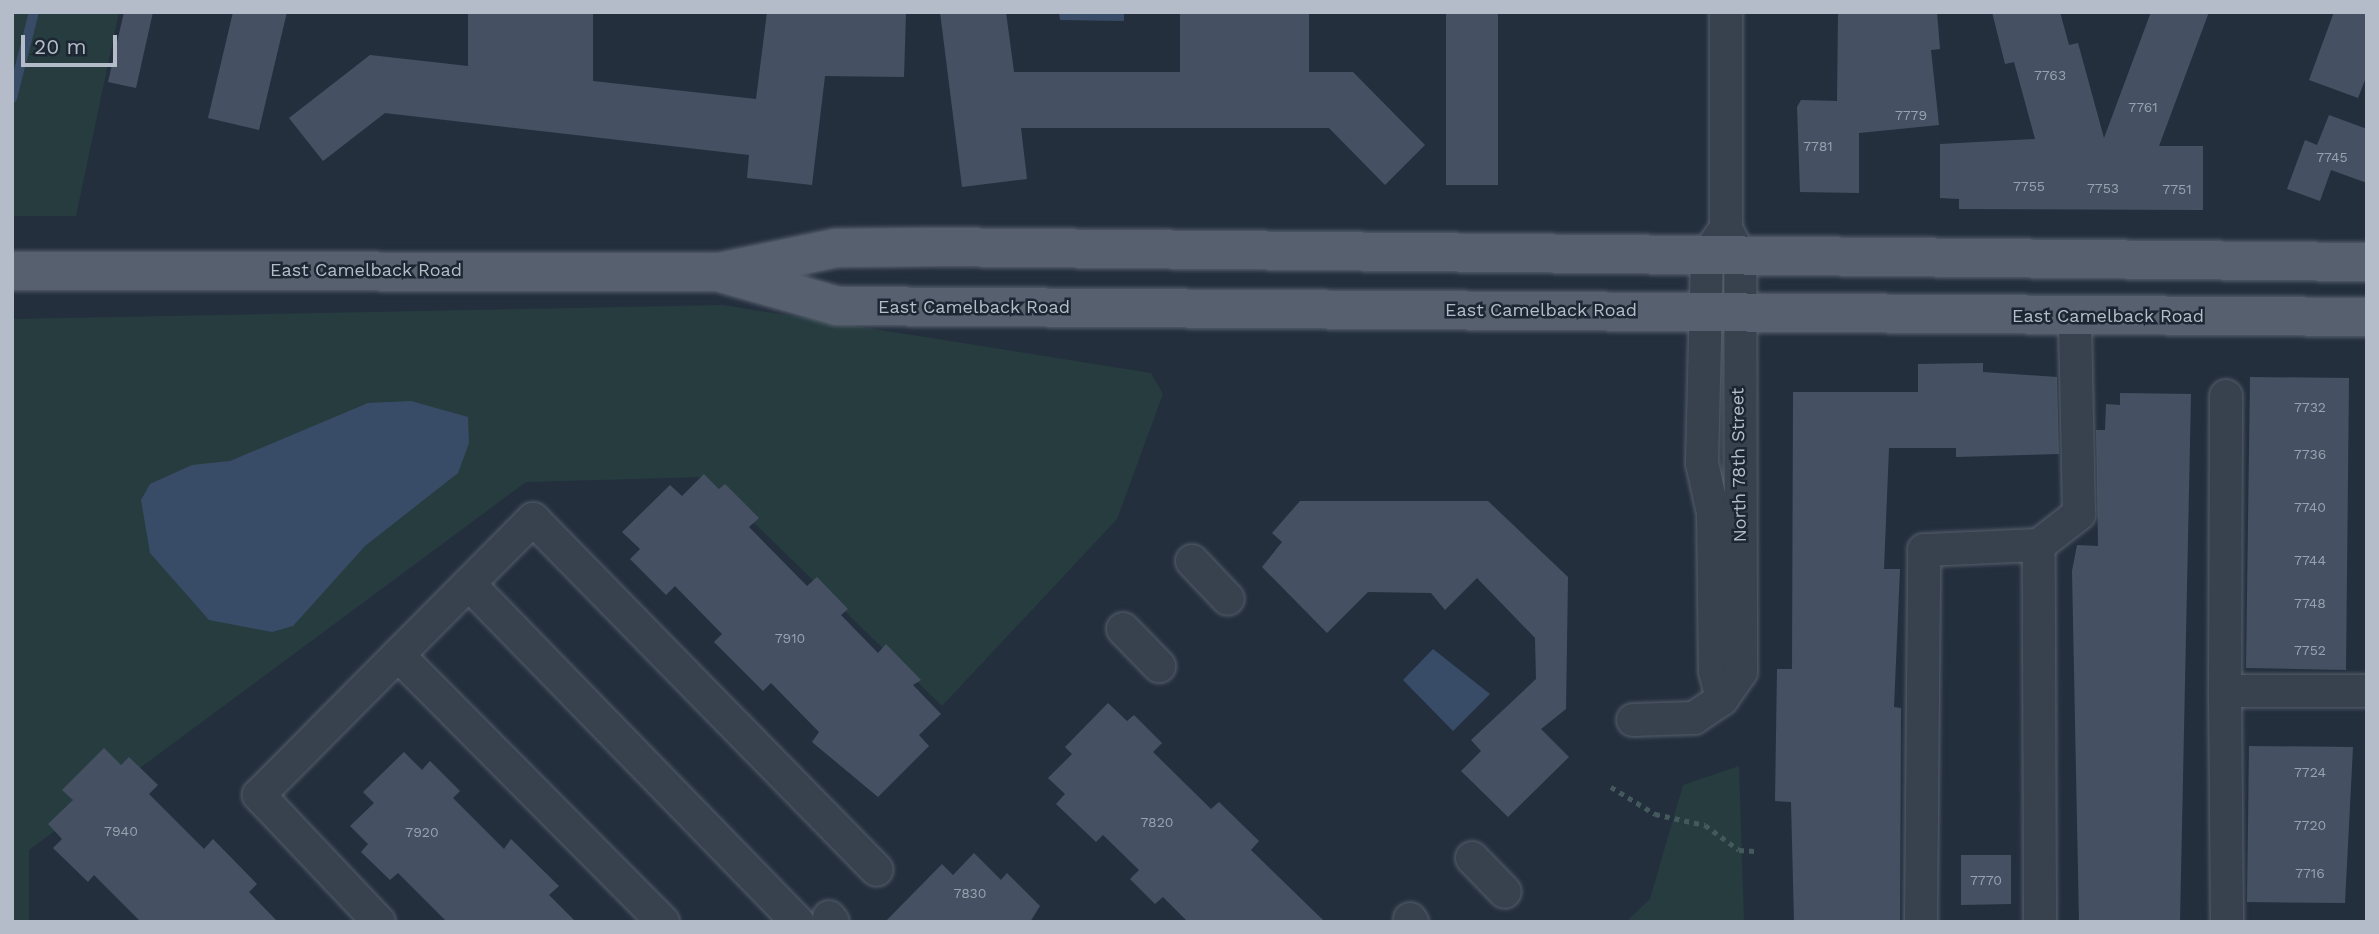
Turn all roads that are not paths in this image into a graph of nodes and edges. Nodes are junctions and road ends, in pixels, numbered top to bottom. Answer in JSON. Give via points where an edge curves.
{"nodes":[{"id":1,"x":1726,"y":12,"type":"edge"},
{"id":2,"x":1724,"y":247,"type":"junction"},
{"id":3,"x":2202,"y":261,"type":"junction"},
{"id":4,"x":2367,"y":262,"type":"edge"},
{"id":5,"x":12,"y":271,"type":"edge"},
{"id":6,"x":720,"y":272,"type":"junction"},
{"id":7,"x":1721,"y":311,"type":"junction"},
{"id":8,"x":2075,"y":316,"type":"junction"},
{"id":9,"x":2189,"y":317,"type":"junction"},
{"id":10,"x":2367,"y":317,"type":"edge"},
{"id":11,"x":2226,"y":396,"type":"dead end"},
{"id":12,"x":2039,"y":545,"type":"junction"},
{"id":13,"x":1192,"y":561,"type":"dead end"},
{"id":14,"x":469,"y":584,"type":"junction"},
{"id":15,"x":1228,"y":600,"type":"dead end"},
{"id":16,"x":1123,"y":629,"type":"dead end"},
{"id":17,"x":398,"y":655,"type":"junction"},
{"id":18,"x":1159,"y":666,"type":"dead end"},
{"id":19,"x":2225,"y":691,"type":"junction"},
{"id":20,"x":2367,"y":691,"type":"edge"},
{"id":21,"x":1633,"y":720,"type":"dead end"},
{"id":22,"x":1472,"y":858,"type":"dead end"},
{"id":23,"x":877,"y":870,"type":"dead end"},
{"id":24,"x":1505,"y":891,"type":"dead end"},
{"id":25,"x":820,"y":920,"type":"edge"},
{"id":26,"x":379,"y":922,"type":"edge"},
{"id":27,"x":663,"y":922,"type":"edge"},
{"id":28,"x":1921,"y":922,"type":"edge"},
{"id":29,"x":2040,"y":922,"type":"edge"},
{"id":30,"x":2227,"y":922,"type":"edge"}],
"edges":[{"from":1,"to":2,"type":"street","name":"North 78th Street"},
{"from":2,"to":3,"type":"main road","name":"East Camelback Road"},
{"from":2,"to":6,"type":"main road","name":"East Camelback Road","via":[[836,248]]},
{"from":2,"to":7,"type":"street","name":"North 78th Street"},
{"from":3,"to":4,"type":"main road","name":"East Camelback Road"},
{"from":3,"to":9,"type":"main road"},
{"from":5,"to":6,"type":"main road","name":"East Camelback Road"},
{"from":6,"to":7,"type":"main road","name":"East Camelback Road","via":[[837,306]]},
{"from":7,"to":8,"type":"main road","name":"East Camelback Road"},
{"from":7,"to":21,"type":"street","name":"North 78th Street","via":[[1702,463],[1713,513],[1715,671],[1722,699],[1695,718]]},
{"from":8,"to":9,"type":"main road","name":"East Camelback Road"},
{"from":8,"to":12,"type":"street","via":[[2079,514]]},
{"from":9,"to":10,"type":"main road","name":"East Camelback Road"},
{"from":11,"to":19,"type":"street"},
{"from":12,"to":28,"type":"street","via":[[1924,550]]},
{"from":12,"to":29,"type":"street"},
{"from":13,"to":15,"type":"street"},
{"from":14,"to":17,"type":"street"},
{"from":14,"to":23,"type":"street","via":[[533,519]]},
{"from":14,"to":25,"type":"street"},
{"from":16,"to":18,"type":"street"},
{"from":17,"to":26,"type":"street","via":[[258,795]]},
{"from":17,"to":27,"type":"street"},
{"from":19,"to":20,"type":"street"},
{"from":19,"to":30,"type":"street"},
{"from":22,"to":24,"type":"street"}]}
